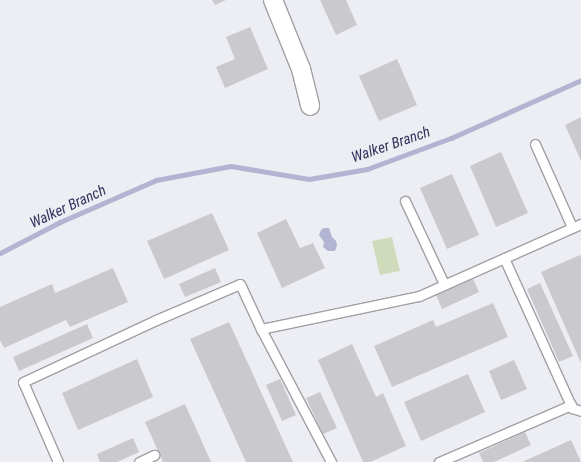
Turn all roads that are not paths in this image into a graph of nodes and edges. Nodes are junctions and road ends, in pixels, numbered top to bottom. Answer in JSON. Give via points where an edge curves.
{"nodes":[{"id":1,"x":273,"y":0,"type":"edge"},
{"id":2,"x":310,"y":106,"type":"dead end"},
{"id":3,"x":535,"y":144,"type":"dead end"},
{"id":4,"x":405,"y":201,"type":"dead end"},
{"id":5,"x":577,"y":226,"type":"edge"},
{"id":6,"x":504,"y":258,"type":"junction"},
{"id":7,"x":444,"y":284,"type":"junction"},
{"id":8,"x":261,"y":329,"type":"junction"},
{"id":9,"x":571,"y":406,"type":"junction"},
{"id":10,"x":581,"y":411,"type":"edge"},
{"id":11,"x":154,"y":455,"type":"dead end"},
{"id":12,"x":58,"y":462,"type":"edge"},
{"id":13,"x":139,"y":462,"type":"edge"},
{"id":14,"x":331,"y":462,"type":"edge"},
{"id":15,"x":439,"y":462,"type":"edge"}],
"edges":[{"from":1,"to":2,"type":"street","via":[[301,69]]},
{"from":3,"to":5,"type":"lane"},
{"from":4,"to":7,"type":"lane"},
{"from":5,"to":6,"type":"lane"},
{"from":6,"to":7,"type":"lane"},
{"from":6,"to":9,"type":"lane"},
{"from":7,"to":8,"type":"lane","via":[[419,296]]},
{"from":8,"to":12,"type":"lane","via":[[240,284],[23,382]]},
{"from":8,"to":14,"type":"lane"},
{"from":9,"to":10,"type":"lane"},
{"from":9,"to":15,"type":"lane"},
{"from":11,"to":13,"type":"lane"}]}
